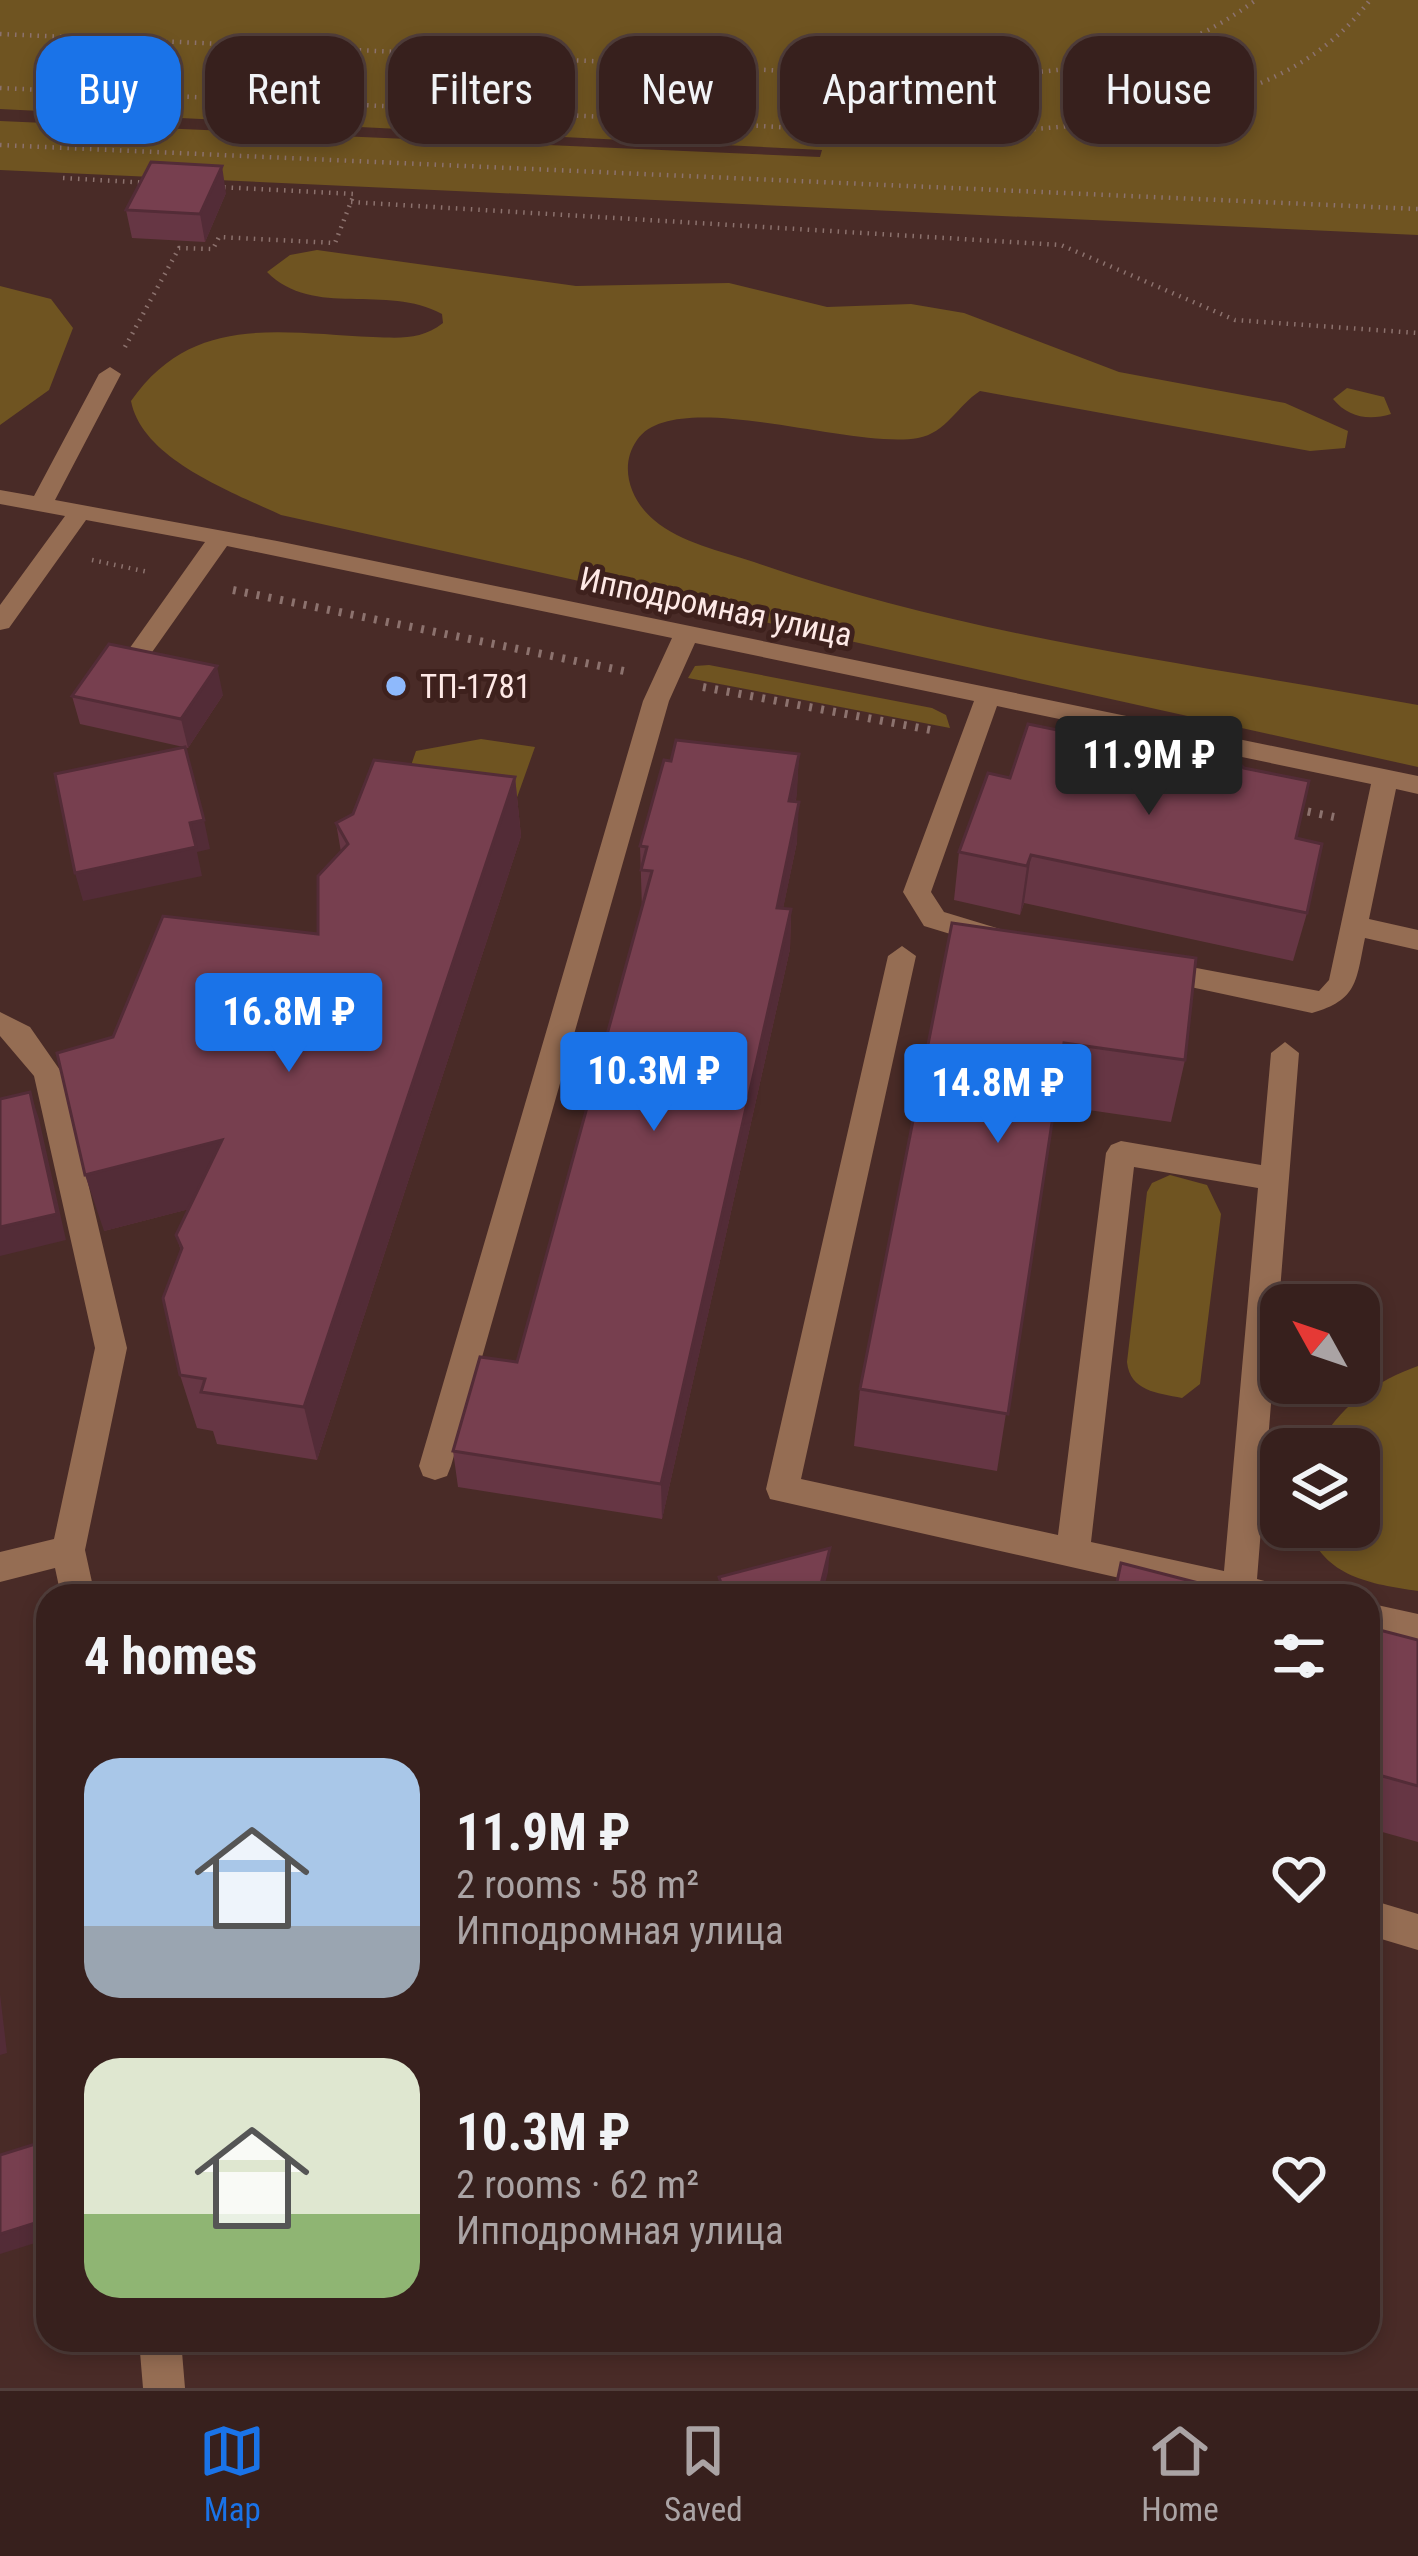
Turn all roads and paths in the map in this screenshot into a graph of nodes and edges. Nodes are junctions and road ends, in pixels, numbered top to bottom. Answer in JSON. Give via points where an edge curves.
{"nodes":[{"id":1,"x":1256,"y":0,"type":"edge"},
{"id":2,"x":1370,"y":0,"type":"edge"},
{"id":3,"x":0,"y":34,"type":"edge"},
{"id":4,"x":0,"y":88,"type":"edge"},
{"id":5,"x":0,"y":145,"type":"edge"},
{"id":6,"x":63,"y":178,"type":"dead end"},
{"id":7,"x":153,"y":183,"type":"edge"},
{"id":8,"x":197,"y":185,"type":"edge"},
{"id":9,"x":351,"y":202,"type":"junction"},
{"id":10,"x":1418,"y":209,"type":"edge"},
{"id":11,"x":1418,"y":333,"type":"edge"},
{"id":12,"x":110,"y":374,"type":"joint"},
{"id":13,"x":0,"y":496,"type":"edge"},
{"id":14,"x":42,"y":502,"type":"junction"},
{"id":15,"x":82,"y":509,"type":"junction"},
{"id":16,"x":221,"y":537,"type":"junction"},
{"id":17,"x":0,"y":622,"type":"edge"},
{"id":18,"x":688,"y":633,"type":"junction"},
{"id":19,"x":129,"y":666,"type":"edge"},
{"id":20,"x":988,"y":696,"type":"junction"},
{"id":21,"x":1385,"y":778,"type":"junction"},
{"id":22,"x":1418,"y":785,"type":"edge"},
{"id":23,"x":1354,"y":926,"type":"junction"},
{"id":24,"x":1418,"y":940,"type":"edge"},
{"id":25,"x":1023,"y":943,"type":"edge"},
{"id":26,"x":902,"y":956,"type":"dead end"},
{"id":27,"x":1134,"y":966,"type":"edge"},
{"id":28,"x":0,"y":1022,"type":"edge"},
{"id":29,"x":1286,"y":1053,"type":"dead end"},
{"id":30,"x":1274,"y":1179,"type":"junction"},
{"id":31,"x":435,"y":1466,"type":"dead end"},
{"id":32,"x":68,"y":1550,"type":"junction"},
{"id":33,"x":1073,"y":1553,"type":"junction"},
{"id":34,"x":0,"y":1567,"type":"edge"},
{"id":35,"x":75,"y":1584,"type":"edge"},
{"id":36,"x":1212,"y":1584,"type":"edge"},
{"id":37,"x":1253,"y":1584,"type":"edge"},
{"id":38,"x":1380,"y":1621,"type":"edge"},
{"id":39,"x":1418,"y":1629,"type":"edge"},
{"id":40,"x":1380,"y":1921,"type":"edge"},
{"id":41,"x":1418,"y":1932,"type":"edge"},
{"id":42,"x":161,"y":2352,"type":"edge"},
{"id":43,"x":164,"y":2388,"type":"edge"}],
"edges":[{"from":1,"to":3,"type":"path","via":[[1219,27],[1117,61],[963,73]]},
{"from":2,"to":4,"type":"path","via":[[1328,44],[1236,92],[1062,124],[824,128]]},
{"from":5,"to":10,"type":"path"},
{"from":6,"to":7,"type":"path"},
{"from":8,"to":9,"type":"path","via":[[354,194]]},
{"from":9,"to":11,"type":"path","via":[[1061,245],[1235,320]]},
{"from":9,"to":12,"type":"path","via":[[335,243],[218,237],[213,250],[179,248]]},
{"from":12,"to":14,"type":"street"},
{"from":13,"to":14,"type":"street","name":"Ипподромная улица"},
{"from":14,"to":15,"type":"street","name":"Ипподромная улица"},
{"from":15,"to":16,"type":"street","name":"Ипподромная улица"},
{"from":15,"to":17,"type":"street"},
{"from":16,"to":18,"type":"street","name":"Ипподромная улица"},
{"from":16,"to":19,"type":"street"},
{"from":18,"to":20,"type":"street","name":"Ипподромная улица"},
{"from":18,"to":31,"type":"street","via":[[656,701]]},
{"from":20,"to":21,"type":"street","name":"Ипподромная улица"},
{"from":20,"to":25,"type":"street","via":[[917,892],[934,919]]},
{"from":21,"to":22,"type":"street","name":"Ипподромная улица"},
{"from":21,"to":23,"type":"street"},
{"from":23,"to":24,"type":"street"},
{"from":23,"to":27,"type":"street","via":[[1342,984],[1312,1003]]},
{"from":26,"to":33,"type":"street","via":[[782,1489]]},
{"from":28,"to":32,"type":"street","via":[[48,1073],[111,1348]]},
{"from":29,"to":30,"type":"street"},
{"from":30,"to":33,"type":"street","via":[[1121,1153]]},
{"from":30,"to":37,"type":"street"},
{"from":32,"to":34,"type":"street"},
{"from":32,"to":35,"type":"street"},
{"from":33,"to":36,"type":"street"},
{"from":38,"to":39,"type":"street"},
{"from":40,"to":41,"type":"street"},
{"from":42,"to":43,"type":"street"}]}
